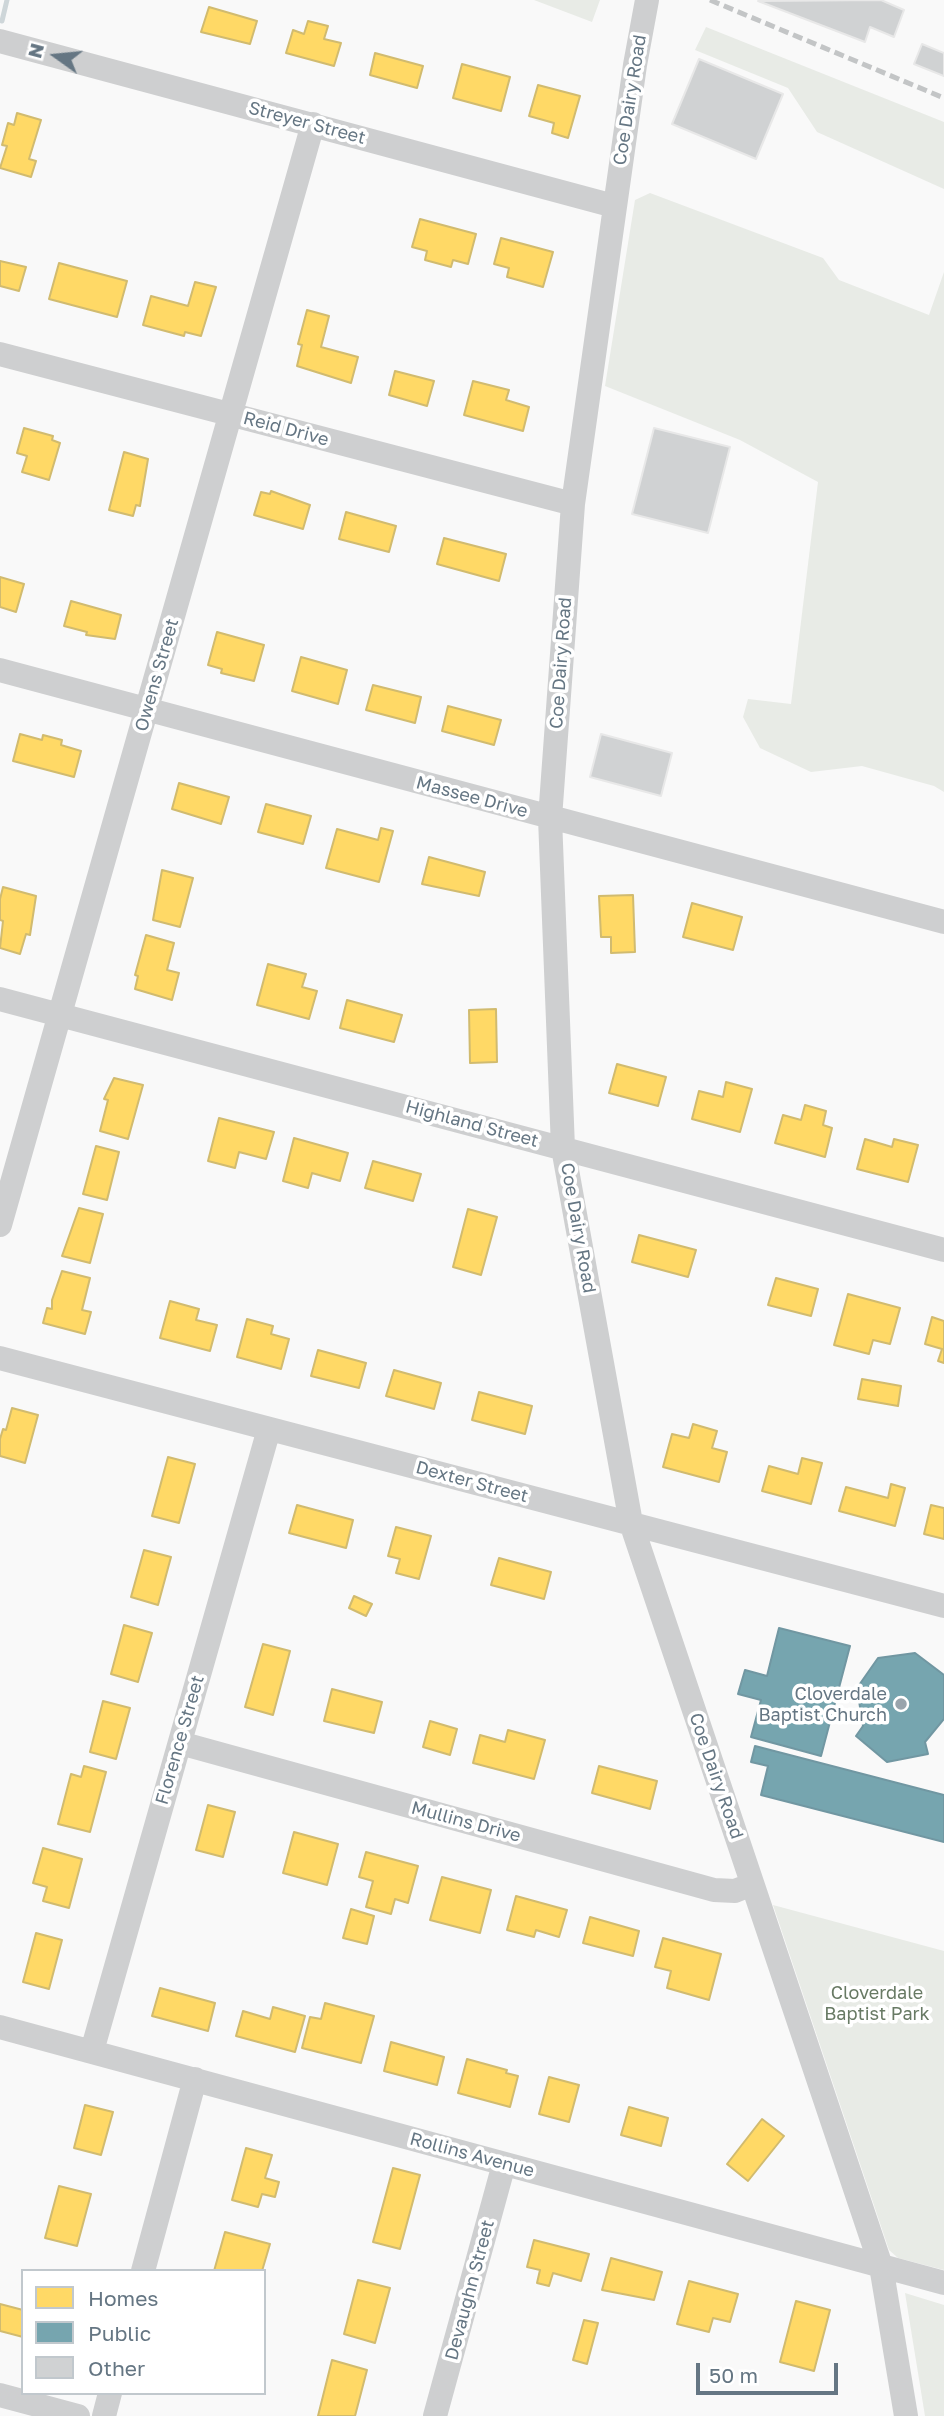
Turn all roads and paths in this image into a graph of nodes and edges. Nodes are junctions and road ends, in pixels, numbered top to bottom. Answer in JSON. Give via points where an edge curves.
{"nodes":[{"id":1,"x":647,"y":0,"type":"edge"},
{"id":2,"x":0,"y":41,"type":"edge"},
{"id":3,"x":313,"y":124,"type":"junction"},
{"id":4,"x":614,"y":205,"type":"junction"},
{"id":5,"x":0,"y":354,"type":"edge"},
{"id":6,"x":231,"y":415,"type":"junction"},
{"id":7,"x":573,"y":504,"type":"junction"},
{"id":8,"x":0,"y":670,"type":"edge"},
{"id":9,"x":147,"y":709,"type":"junction"},
{"id":10,"x":550,"y":818,"type":"junction"},
{"id":11,"x":944,"y":922,"type":"edge"},
{"id":12,"x":0,"y":999,"type":"edge"},
{"id":13,"x":60,"y":1015,"type":"junction"},
{"id":14,"x":564,"y":1148,"type":"junction"},
{"id":15,"x":0,"y":1225,"type":"edge"},
{"id":16,"x":944,"y":1250,"type":"edge"},
{"id":17,"x":0,"y":1358,"type":"edge"},
{"id":18,"x":269,"y":1429,"type":"junction"},
{"id":19,"x":631,"y":1523,"type":"junction"},
{"id":20,"x":944,"y":1606,"type":"edge"},
{"id":21,"x":180,"y":1743,"type":"junction"},
{"id":22,"x":752,"y":1884,"type":"junction"},
{"id":23,"x":0,"y":2027,"type":"edge"},
{"id":24,"x":92,"y":2051,"type":"junction"},
{"id":25,"x":195,"y":2079,"type":"junction"},
{"id":26,"x":504,"y":2164,"type":"junction"},
{"id":27,"x":881,"y":2266,"type":"junction"},
{"id":28,"x":144,"y":2269,"type":"edge"},
{"id":29,"x":944,"y":2283,"type":"edge"},
{"id":30,"x":0,"y":2395,"type":"edge"},
{"id":31,"x":109,"y":2395,"type":"edge"},
{"id":32,"x":78,"y":2416,"type":"edge"},
{"id":33,"x":104,"y":2416,"type":"edge"},
{"id":34,"x":435,"y":2416,"type":"edge"},
{"id":35,"x":906,"y":2416,"type":"edge"}],
"edges":[{"from":1,"to":4,"type":"street","name":"Coe Dairy Road"},
{"from":2,"to":3,"type":"street","name":"Streyer Street"},
{"from":3,"to":4,"type":"street","name":"Streyer Street"},
{"from":3,"to":6,"type":"street","name":"Owens Street"},
{"from":4,"to":7,"type":"street","name":"Coe Dairy Road"},
{"from":5,"to":6,"type":"street","name":"Reid Drive"},
{"from":6,"to":7,"type":"street","name":"Reid Drive"},
{"from":6,"to":9,"type":"street","name":"Owens Street"},
{"from":7,"to":10,"type":"street","name":"Coe Dairy Road"},
{"from":8,"to":9,"type":"street","name":"Massee Drive"},
{"from":9,"to":10,"type":"street","name":"Massee Drive"},
{"from":9,"to":13,"type":"street","name":"Owens Street"},
{"from":10,"to":11,"type":"street","name":"Massee Drive"},
{"from":10,"to":14,"type":"street","name":"Coe Dairy Road"},
{"from":12,"to":13,"type":"street","name":"Highland Street"},
{"from":13,"to":14,"type":"street","name":"Highland Street"},
{"from":13,"to":15,"type":"street","name":"Owens Street"},
{"from":14,"to":16,"type":"street","name":"Highland Street"},
{"from":14,"to":19,"type":"street","name":"Coe Dairy Road"},
{"from":17,"to":18,"type":"street","name":"Dexter Street"},
{"from":18,"to":19,"type":"street","name":"Dexter Street"},
{"from":18,"to":21,"type":"street","name":"Florence Street"},
{"from":19,"to":20,"type":"street","name":"Dexter Street"},
{"from":19,"to":22,"type":"street","name":"Coe Dairy Road"},
{"from":21,"to":22,"type":"street","name":"Mullins Drive","via":[[714,1890],[736,1891]]},
{"from":21,"to":24,"type":"street","name":"Florence Street"},
{"from":22,"to":27,"type":"street","name":"Coe Dairy Road"},
{"from":23,"to":24,"type":"street","name":"Rollins Avenue"},
{"from":24,"to":25,"type":"street","name":"Rollins Avenue"},
{"from":25,"to":26,"type":"street","name":"Rollins Avenue"},
{"from":25,"to":28,"type":"street"},
{"from":26,"to":27,"type":"street","name":"Rollins Avenue"},
{"from":26,"to":34,"type":"street","name":"Devaughn Street"},
{"from":27,"to":29,"type":"street","name":"Rollins Avenue"},
{"from":27,"to":35,"type":"street","name":"Coe Dairy Road"},
{"from":30,"to":32,"type":"street"},
{"from":31,"to":33,"type":"street"}]}
